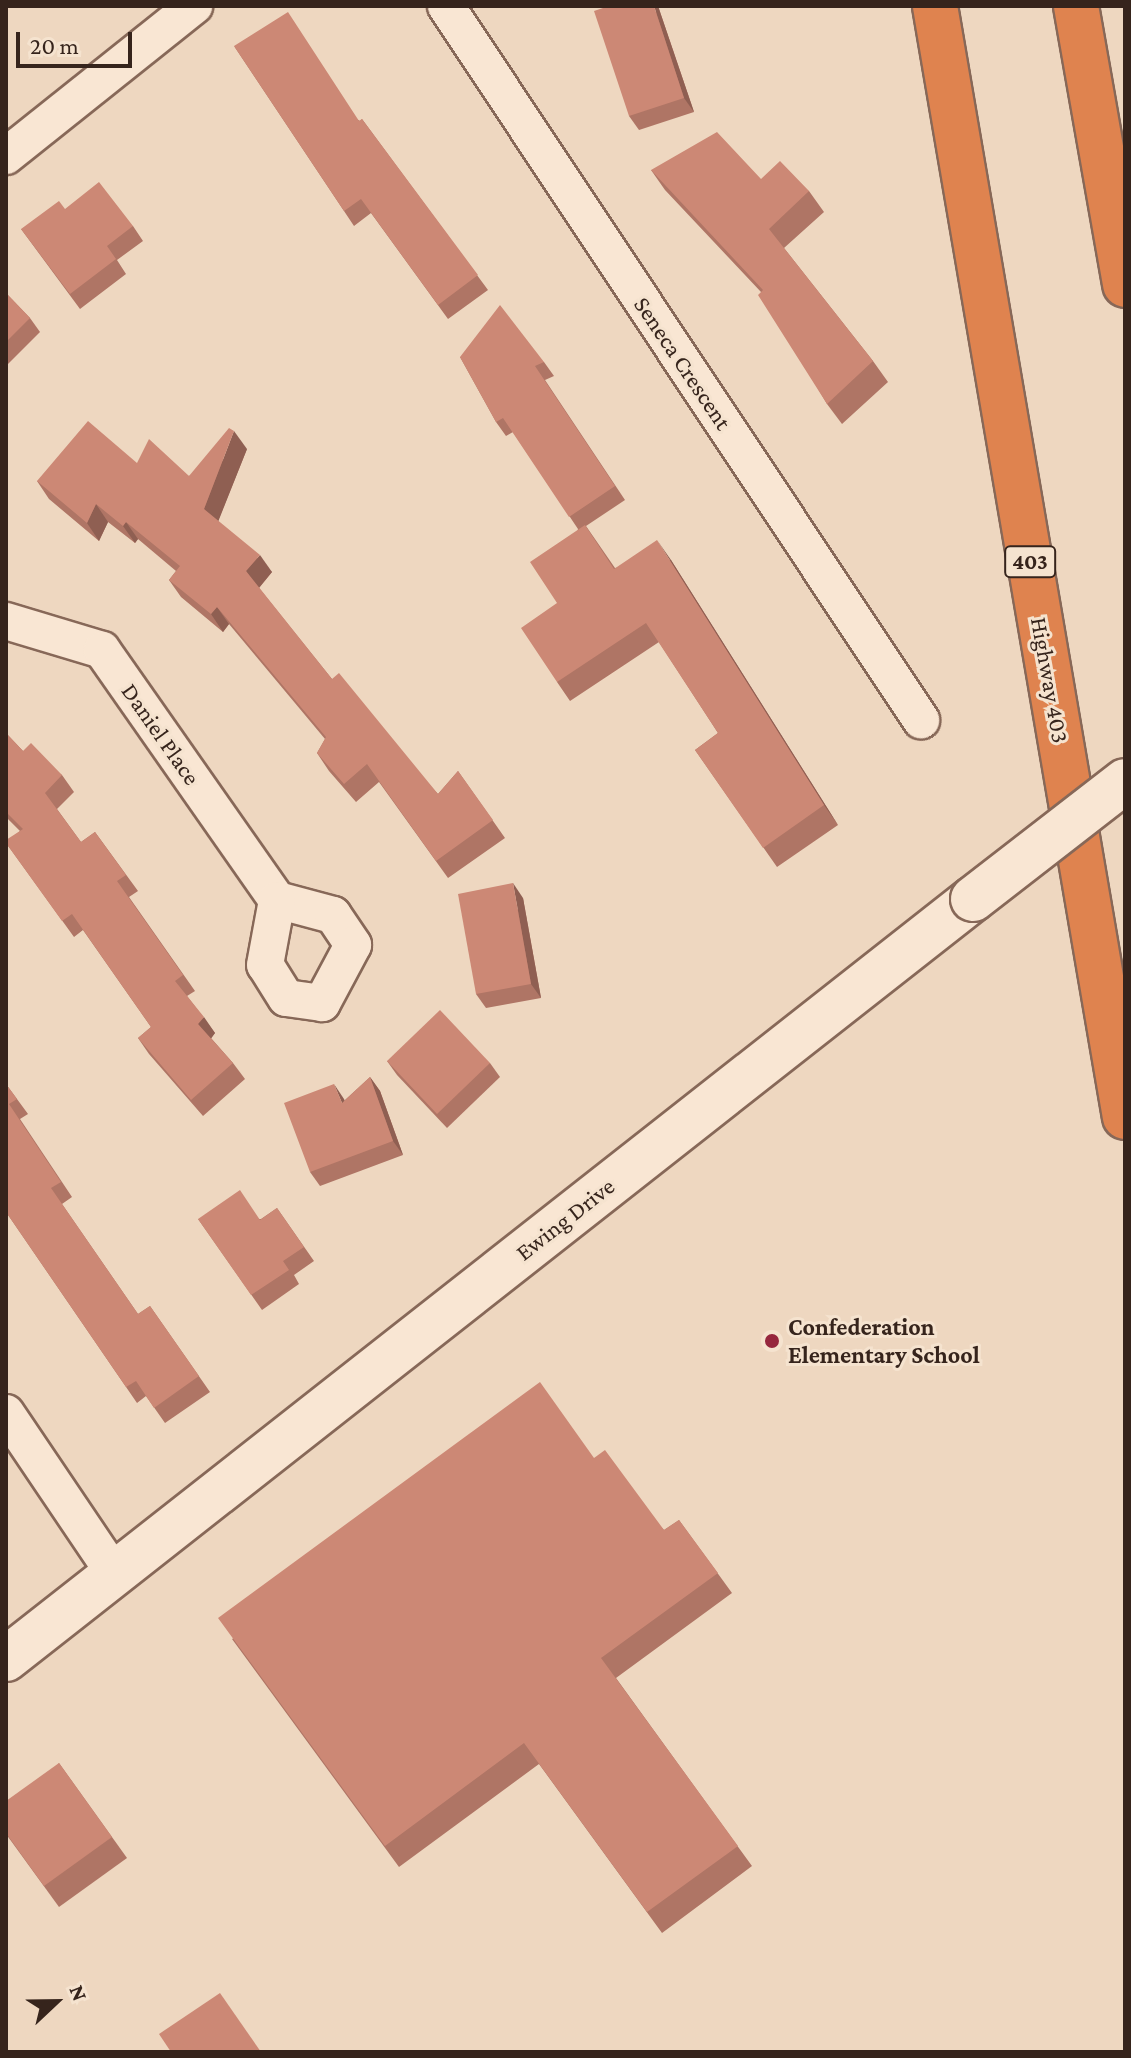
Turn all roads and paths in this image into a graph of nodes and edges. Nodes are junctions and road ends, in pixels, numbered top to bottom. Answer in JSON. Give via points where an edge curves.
{"nodes":[{"id":1,"x":194,"y":6,"type":"edge"},
{"id":2,"x":446,"y":6,"type":"edge"},
{"id":3,"x":935,"y":6,"type":"edge"},
{"id":4,"x":1076,"y":6,"type":"edge"},
{"id":5,"x":6,"y":156,"type":"edge"},
{"id":6,"x":1125,"y":285,"type":"edge"},
{"id":7,"x":6,"y":621,"type":"edge"},
{"id":8,"x":921,"y":720,"type":"dead end"},
{"id":9,"x":1125,"y":781,"type":"edge"},
{"id":10,"x":277,"y":900,"type":"dead end"},
{"id":11,"x":1125,"y":1117,"type":"edge"},
{"id":12,"x":6,"y":1413,"type":"edge"},
{"id":13,"x":114,"y":1573,"type":"junction"},
{"id":14,"x":6,"y":1659,"type":"edge"}],
"edges":[{"from":1,"to":5,"type":"street"},
{"from":2,"to":8,"type":"street","name":"Seneca Crescent"},
{"from":3,"to":11,"type":"highway","name":"Highway 403","number":"403"},
{"from":4,"to":6,"type":"highway"},
{"from":7,"to":10,"type":"street","name":"Daniel Place","via":[[102,650]]},
{"from":9,"to":13,"type":"street","name":"Ewing Drive","bridge":true},
{"from":12,"to":13,"type":"street"},
{"from":13,"to":14,"type":"street","name":"Ewing Drive"}]}
